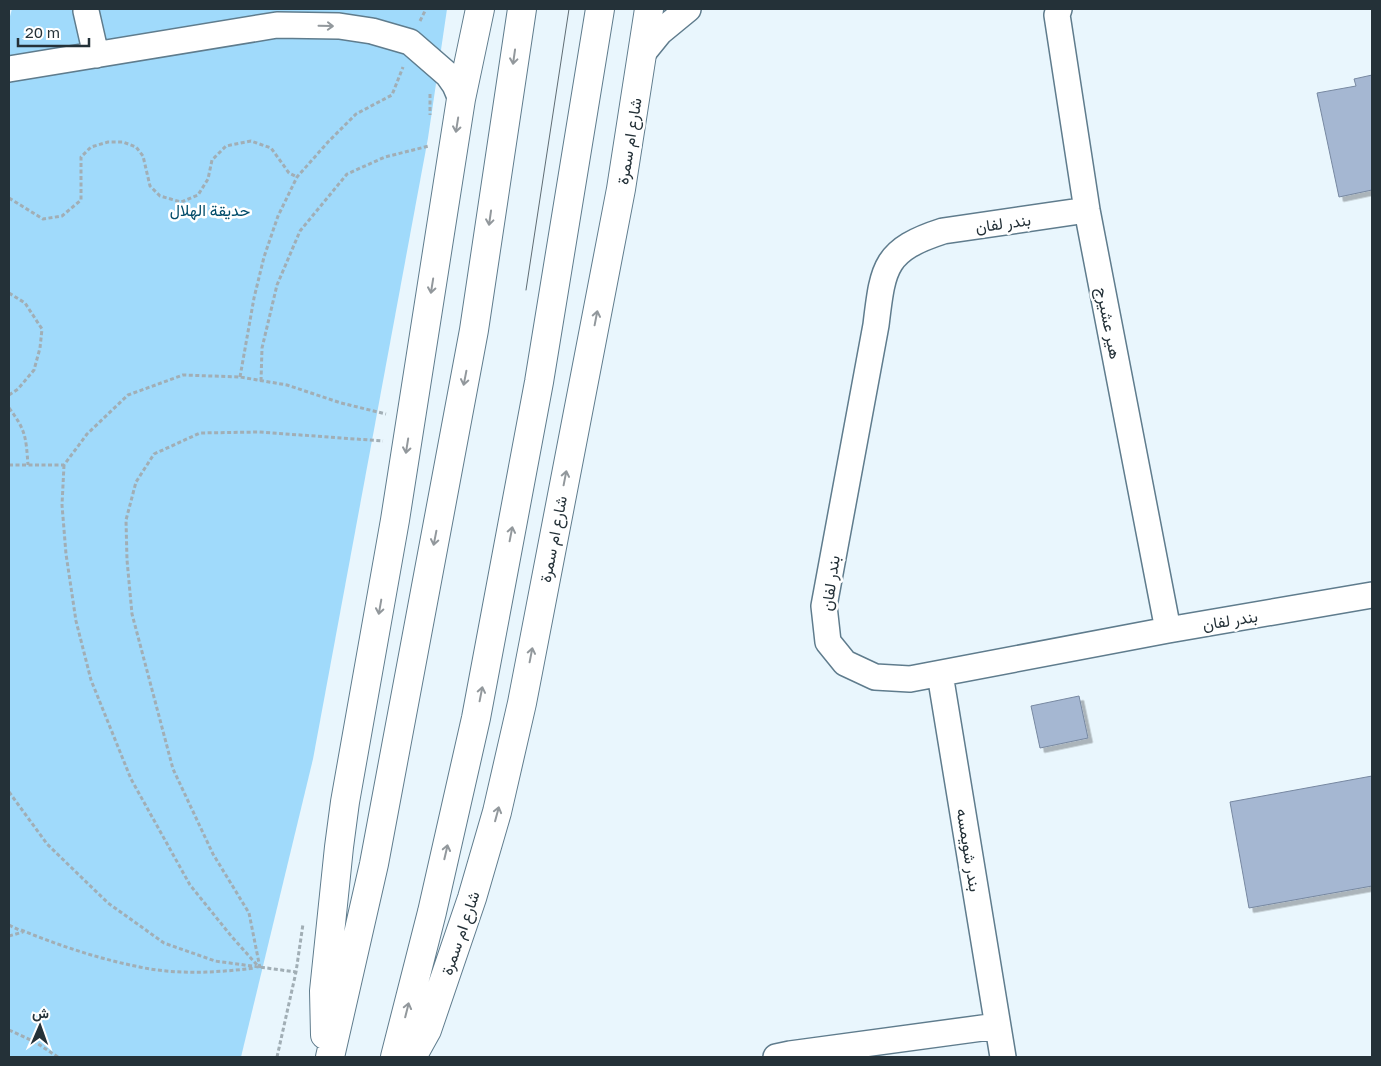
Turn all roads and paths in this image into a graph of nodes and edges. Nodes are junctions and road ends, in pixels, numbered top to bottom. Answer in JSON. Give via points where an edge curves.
{"nodes":[{"id":1,"x":311,"y":9,"type":"edge"},
{"id":2,"x":480,"y":9,"type":"edge"},
{"id":3,"x":522,"y":9,"type":"edge"},
{"id":4,"x":600,"y":9,"type":"edge"},
{"id":5,"x":649,"y":9,"type":"edge"},
{"id":6,"x":688,"y":9,"type":"edge"},
{"id":7,"x":86,"y":11,"type":"dead end"},
{"id":8,"x":1056,"y":11,"type":"edge"},
{"id":9,"x":277,"y":25,"type":"junction"},
{"id":10,"x":642,"y":53,"type":"junction"},
{"id":11,"x":96,"y":55,"type":"junction"},
{"id":12,"x":9,"y":69,"type":"edge"},
{"id":13,"x":392,"y":95,"type":"dead end"},
{"id":14,"x":461,"y":99,"type":"junction"},
{"id":15,"x":455,"y":139,"type":"junction"},
{"id":16,"x":296,"y":177,"type":"junction"},
{"id":17,"x":9,"y":198,"type":"edge"},
{"id":18,"x":1087,"y":210,"type":"junction"},
{"id":19,"x":9,"y":293,"type":"edge"},
{"id":20,"x":240,"y":377,"type":"junction"},
{"id":21,"x":261,"y":380,"type":"junction"},
{"id":22,"x":9,"y":395,"type":"edge"},
{"id":23,"x":9,"y":408,"type":"edge"},
{"id":24,"x":388,"y":414,"type":"dead end"},
{"id":25,"x":384,"y":441,"type":"dead end"},
{"id":26,"x":9,"y":465,"type":"edge"},
{"id":27,"x":28,"y":465,"type":"junction"},
{"id":28,"x":64,"y":465,"type":"junction"},
{"id":29,"x":1372,"y":588,"type":"edge"},
{"id":30,"x":1372,"y":595,"type":"edge"},
{"id":31,"x":1348,"y":600,"type":"junction"},
{"id":32,"x":1168,"y":630,"type":"junction"},
{"id":33,"x":940,"y":674,"type":"junction"},
{"id":34,"x":9,"y":792,"type":"edge"},
{"id":35,"x":9,"y":925,"type":"edge"},
{"id":36,"x":21,"y":930,"type":"junction"},
{"id":37,"x":9,"y":936,"type":"edge"},
{"id":38,"x":260,"y":968,"type":"junction"},
{"id":39,"x":296,"y":972,"type":"dead end"},
{"id":40,"x":997,"y":1026,"type":"junction"},
{"id":41,"x":9,"y":1030,"type":"edge"},
{"id":42,"x":58,"y":1057,"type":"edge"},
{"id":43,"x":325,"y":1057,"type":"edge"},
{"id":44,"x":330,"y":1057,"type":"edge"},
{"id":45,"x":395,"y":1057,"type":"edge"},
{"id":46,"x":412,"y":1057,"type":"edge"},
{"id":47,"x":776,"y":1057,"type":"edge"},
{"id":48,"x":1003,"y":1057,"type":"edge"}],
"edges":[{"from":1,"to":9,"type":"street"},
{"from":2,"to":14,"type":"street"},
{"from":3,"to":44,"type":"street","one_way":true,"via":[[470,349],[374,864]]},
{"from":45,"to":4,"type":"street","name":"شارع ام سمرة","one_way":true,"via":[[476,718],[539,382]]},
{"from":5,"to":10,"type":"street","name":"شارع ام سمرة"},
{"from":6,"to":10,"type":"street","via":[[660,32]]},
{"from":7,"to":11,"type":"street"},
{"from":8,"to":18,"type":"street","name":"هير عشيرج"},
{"from":9,"to":11,"type":"street"},
{"from":9,"to":14,"type":"street","one_way":true,"via":[[339,26],[410,42],[448,75]]},
{"from":46,"to":10,"type":"street","name":"شارع ام سمرة","one_way":true,"via":[[427,1030],[472,898],[497,812],[522,703],[621,189]]},
{"from":11,"to":12,"type":"street"},
{"from":13,"to":16,"type":"path","via":[[356,114]]},
{"from":14,"to":15,"type":"street","one_way":true},
{"from":15,"to":21,"type":"path","via":[[385,157],[347,174],[300,231],[277,285],[262,348]]},
{"from":15,"to":43,"type":"street","one_way":true,"via":[[395,520],[345,802],[324,991]]},
{"from":16,"to":17,"type":"path","via":[[271,148],[251,140],[226,146],[212,160],[208,179],[198,195],[181,202],[160,196],[150,186],[143,156],[136,147],[124,142],[108,142],[91,147],[81,157],[81,200],[62,216],[43,219]]},
{"from":16,"to":20,"type":"path","via":[[264,257]]},
{"from":18,"to":32,"type":"street","name":"هير عشيرج"},
{"from":18,"to":33,"type":"street","name":"بندر لفان","via":[[922,238],[903,248],[890,262],[885,275],[824,606],[826,628],[828,642],[845,663],[875,677],[910,679]]},
{"from":19,"to":22,"type":"path","via":[[25,303],[42,329],[34,370]]},
{"from":20,"to":21,"type":"path"},
{"from":20,"to":28,"type":"path","via":[[183,376],[128,395],[87,434]]},
{"from":21,"to":24,"type":"path"},
{"from":23,"to":27,"type":"path","via":[[21,423]]},
{"from":25,"to":38,"type":"path","via":[[259,432],[200,433],[154,454],[136,482],[126,520],[132,614],[172,770],[213,854],[249,913]]},
{"from":26,"to":27,"type":"path"},
{"from":27,"to":28,"type":"path"},
{"from":28,"to":38,"type":"path","via":[[62,505],[66,554],[76,621],[91,680],[131,779],[190,885]]},
{"from":29,"to":31,"type":"street"},
{"from":30,"to":31,"type":"street","name":"بندر لفان"},
{"from":31,"to":32,"type":"street","name":"بندر لفان"},
{"from":32,"to":33,"type":"street","name":"بندر لفان"},
{"from":33,"to":40,"type":"street","name":"بندر شويمسه"},
{"from":34,"to":38,"type":"path","via":[[47,844],[108,903],[164,942],[215,961]]},
{"from":35,"to":36,"type":"path"},
{"from":36,"to":37,"type":"path","via":[[24,932]]},
{"from":36,"to":38,"type":"path","via":[[76,951],[136,967],[216,972]]},
{"from":38,"to":39,"type":"path"},
{"from":40,"to":47,"type":"street"},
{"from":40,"to":48,"type":"street","name":"بندر شويمسه"},
{"from":41,"to":42,"type":"path"}]}
